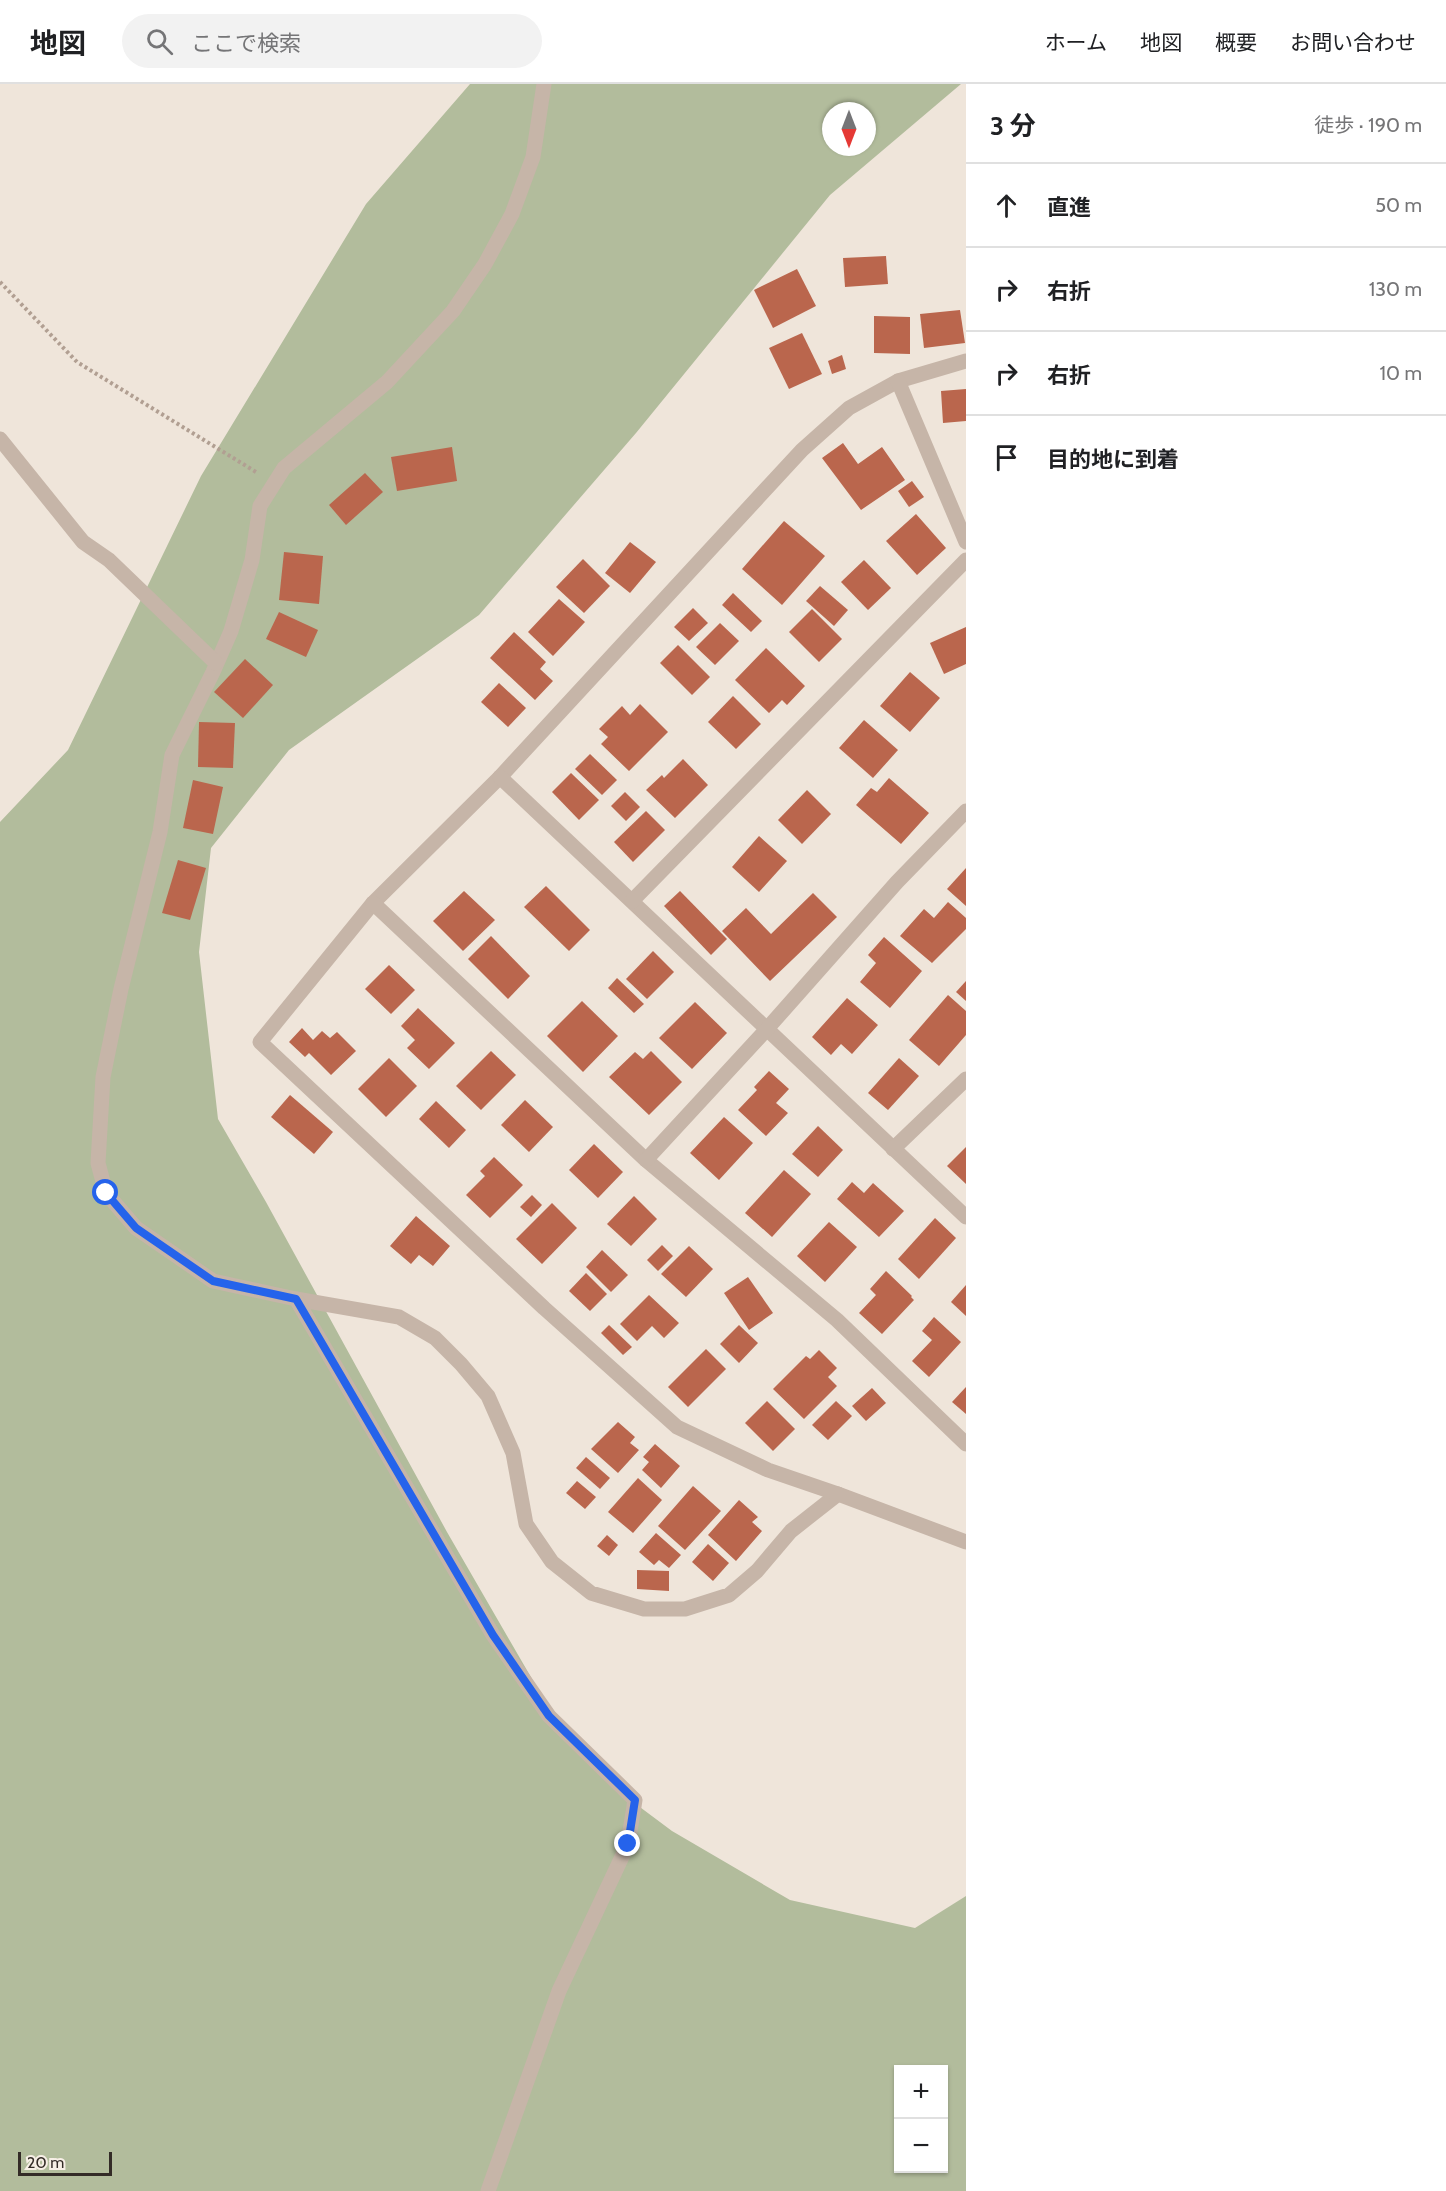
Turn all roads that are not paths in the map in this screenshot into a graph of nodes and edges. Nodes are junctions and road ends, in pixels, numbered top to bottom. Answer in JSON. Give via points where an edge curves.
{"nodes":[{"id":1,"x":544,"y":84,"type":"edge"},
{"id":2,"x":966,"y":361,"type":"edge"},
{"id":3,"x":898,"y":381,"type":"junction"},
{"id":4,"x":0,"y":439,"type":"edge"},
{"id":5,"x":966,"y":542,"type":"edge"},
{"id":6,"x":966,"y":560,"type":"edge"},
{"id":7,"x":216,"y":663,"type":"junction"},
{"id":8,"x":500,"y":777,"type":"junction"},
{"id":9,"x":966,"y":811,"type":"edge"},
{"id":10,"x":632,"y":901,"type":"junction"},
{"id":11,"x":372,"y":903,"type":"junction"},
{"id":12,"x":766,"y":1030,"type":"junction"},
{"id":13,"x":966,"y":1079,"type":"edge"},
{"id":14,"x":893,"y":1149,"type":"junction"},
{"id":15,"x":646,"y":1160,"type":"junction"},
{"id":16,"x":966,"y":1217,"type":"edge"},
{"id":17,"x":296,"y":1299,"type":"junction"},
{"id":18,"x":966,"y":1444,"type":"edge"},
{"id":19,"x":838,"y":1494,"type":"junction"},
{"id":20,"x":966,"y":1542,"type":"edge"},
{"id":21,"x":488,"y":2191,"type":"edge"}],
"edges":[{"from":1,"to":7,"type":"street","via":[[532,158],[512,214],[485,264],[453,311],[387,382],[284,468],[260,506],[252,560],[231,631]]},
{"from":2,"to":3,"type":"street"},
{"from":3,"to":5,"type":"street"},
{"from":3,"to":8,"type":"street","via":[[849,408],[802,450]]},
{"from":4,"to":7,"type":"street","via":[[83,542],[110,560]]},
{"from":6,"to":10,"type":"street"},
{"from":7,"to":17,"type":"street","via":[[172,755],[160,832],[103,1077],[98,1163],[106,1193],[136,1228],[184,1262],[213,1281]]},
{"from":8,"to":10,"type":"street"},
{"from":8,"to":11,"type":"street"},
{"from":9,"to":12,"type":"street","via":[[897,882]]},
{"from":10,"to":12,"type":"street"},
{"from":11,"to":15,"type":"street"},
{"from":11,"to":19,"type":"street","via":[[260,1042],[677,1427],[768,1470]]},
{"from":12,"to":14,"type":"street"},
{"from":12,"to":15,"type":"street"},
{"from":13,"to":14,"type":"street"},
{"from":14,"to":16,"type":"street"},
{"from":15,"to":18,"type":"street","via":[[837,1320]]},
{"from":17,"to":19,"type":"street","via":[[399,1317],[435,1338],[488,1396],[513,1453],[526,1524],[552,1562],[591,1593],[644,1609],[685,1609],[729,1595],[757,1571],[791,1531]]},
{"from":17,"to":21,"type":"street","via":[[493,1635],[549,1716],[635,1800],[628,1844],[559,1991]]},
{"from":19,"to":20,"type":"street"}]}
